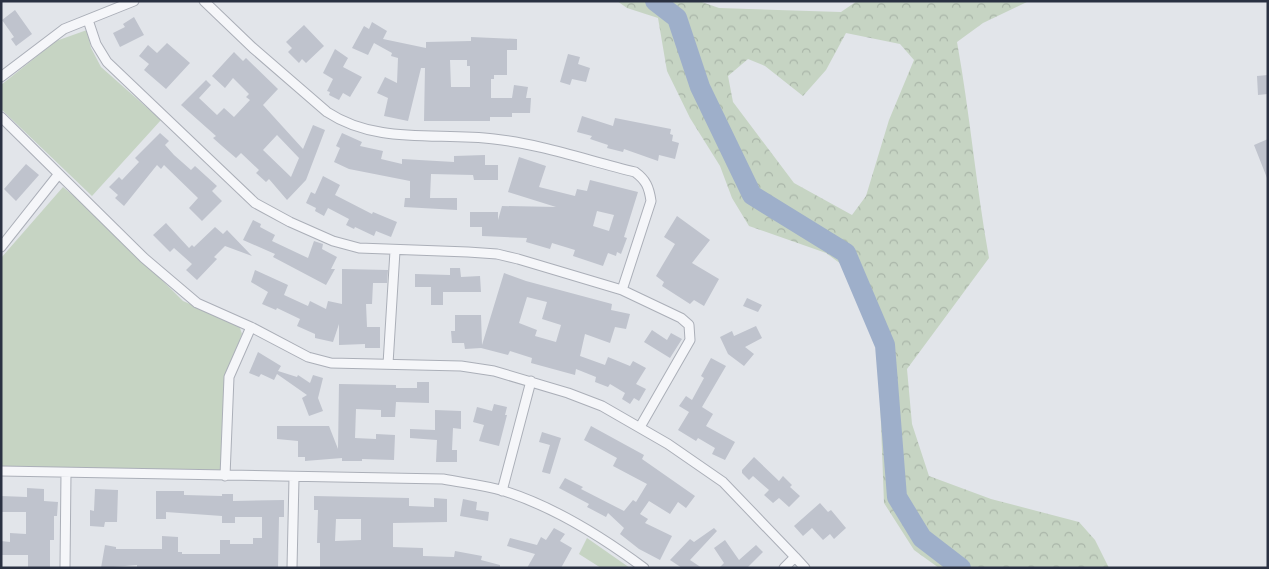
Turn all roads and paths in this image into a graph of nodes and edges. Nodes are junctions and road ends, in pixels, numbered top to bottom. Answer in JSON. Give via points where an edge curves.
{"nodes":[{"id":1,"x":134,"y":1,"type":"edge"},
{"id":2,"x":204,"y":1,"type":"edge"},
{"id":3,"x":88,"y":20,"type":"junction"},
{"id":4,"x":1,"y":77,"type":"edge"},
{"id":5,"x":1,"y":117,"type":"edge"},
{"id":6,"x":58,"y":175,"type":"junction"},
{"id":7,"x":1,"y":247,"type":"edge"},
{"id":8,"x":395,"y":250,"type":"junction"},
{"id":9,"x":622,"y":290,"type":"junction"},
{"id":10,"x":251,"y":327,"type":"junction"},
{"id":11,"x":388,"y":364,"type":"junction"},
{"id":12,"x":531,"y":381,"type":"junction"},
{"id":13,"x":640,"y":427,"type":"junction"},
{"id":14,"x":1,"y":471,"type":"edge"},
{"id":15,"x":66,"y":473,"type":"junction"},
{"id":16,"x":225,"y":476,"type":"junction"},
{"id":17,"x":294,"y":478,"type":"junction"},
{"id":18,"x":502,"y":490,"type":"junction"},
{"id":19,"x":795,"y":557,"type":"junction"},
{"id":20,"x":65,"y":568,"type":"edge"},
{"id":21,"x":292,"y":568,"type":"edge"},
{"id":22,"x":644,"y":568,"type":"edge"},
{"id":23,"x":784,"y":568,"type":"edge"},
{"id":24,"x":806,"y":568,"type":"edge"}],
"edges":[{"from":1,"to":3,"type":"street"},
{"from":2,"to":9,"type":"street","via":[[327,112],[362,129],[412,136],[500,140],[635,172],[649,188],[651,201]]},
{"from":3,"to":4,"type":"street","via":[[64,30]]},
{"from":3,"to":8,"type":"street","via":[[96,44],[107,62],[256,203],[333,241],[359,248]]},
{"from":5,"to":6,"type":"street"},
{"from":6,"to":7,"type":"street"},
{"from":6,"to":10,"type":"street","via":[[185,296]]},
{"from":8,"to":9,"type":"street","via":[[497,254]]},
{"from":8,"to":11,"type":"street"},
{"from":9,"to":13,"type":"street","via":[[682,318],[691,332],[690,340]]},
{"from":10,"to":11,"type":"street","via":[[308,357],[331,363]]},
{"from":10,"to":16,"type":"street","via":[[230,377]]},
{"from":11,"to":12,"type":"street","via":[[461,366]]},
{"from":12,"to":13,"type":"street","via":[[602,406]]},
{"from":12,"to":18,"type":"street"},
{"from":13,"to":19,"type":"street","via":[[724,482]]},
{"from":14,"to":15,"type":"street"},
{"from":15,"to":16,"type":"street"},
{"from":15,"to":20,"type":"street"},
{"from":16,"to":17,"type":"street"},
{"from":17,"to":18,"type":"street","via":[[421,477]]},
{"from":17,"to":21,"type":"street"},
{"from":18,"to":22,"type":"street","via":[[581,526]]},
{"from":19,"to":23,"type":"street"},
{"from":19,"to":24,"type":"street"}]}
